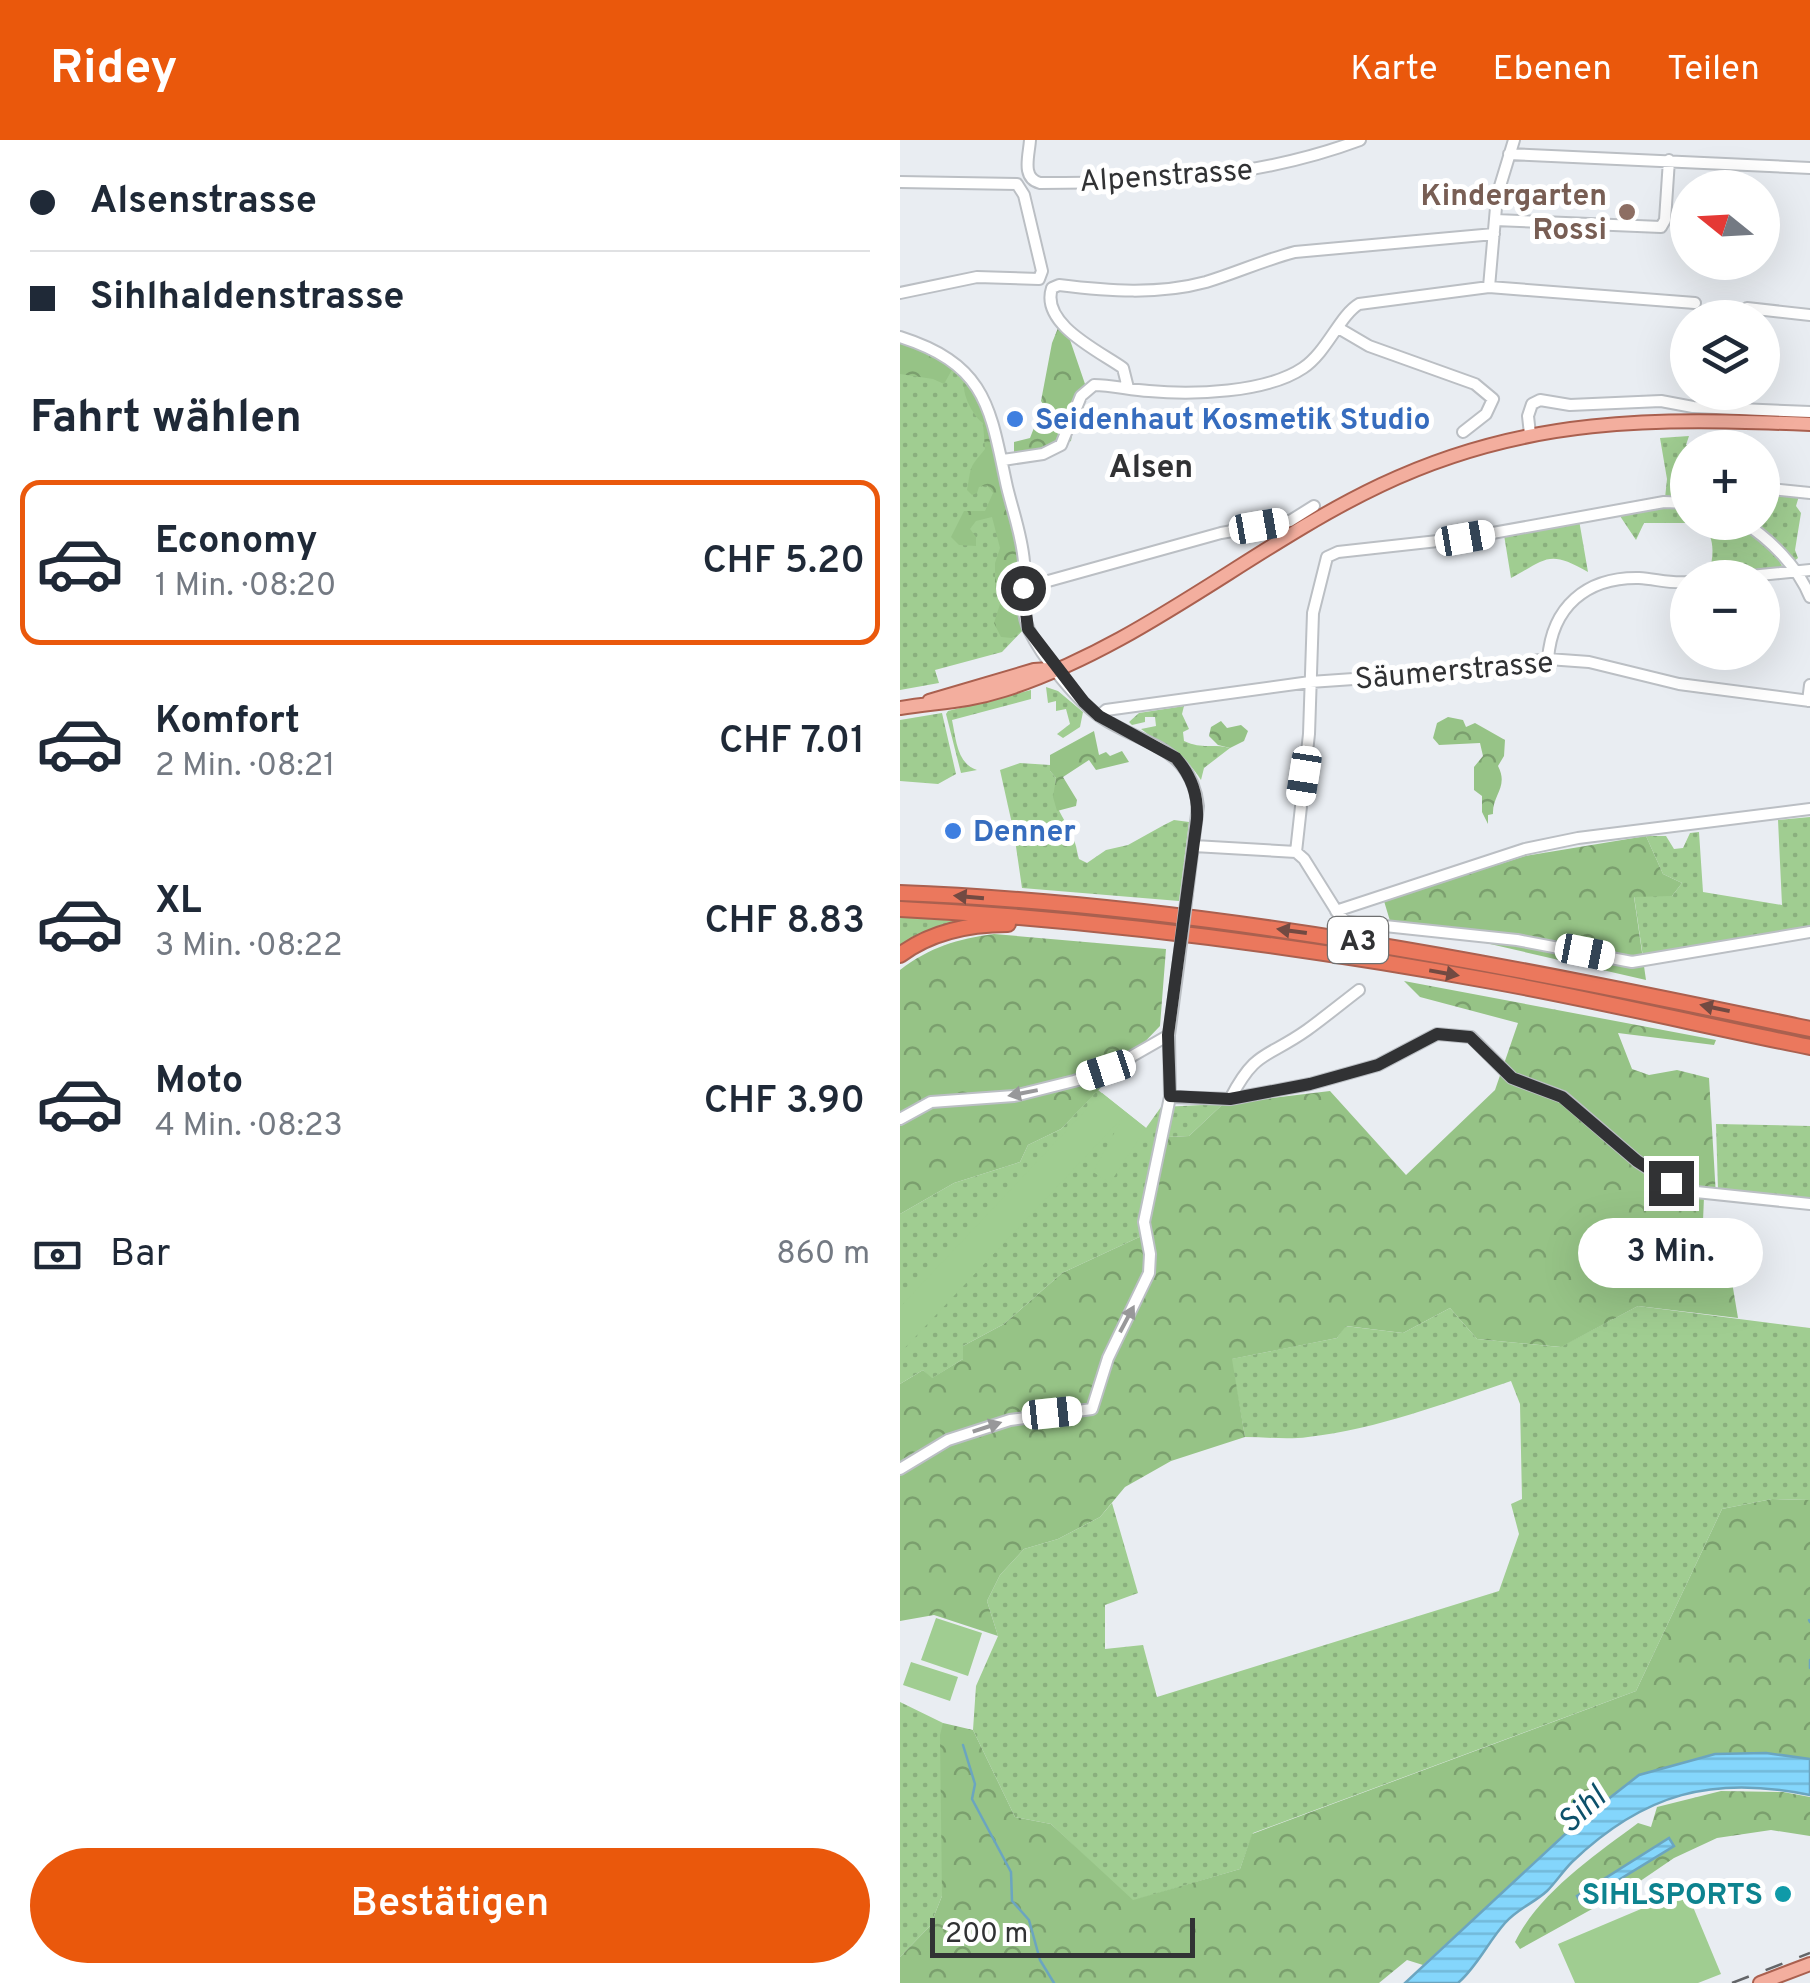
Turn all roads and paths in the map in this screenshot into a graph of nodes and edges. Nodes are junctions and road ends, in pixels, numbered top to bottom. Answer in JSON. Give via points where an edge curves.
{"nodes":[{"id":1,"x":1030,"y":140,"type":"edge"},
{"id":2,"x":1360,"y":140,"type":"edge"},
{"id":3,"x":1514,"y":140,"type":"edge"},
{"id":4,"x":1509,"y":154,"type":"junction"},
{"id":5,"x":1670,"y":160,"type":"junction"},
{"id":6,"x":1810,"y":168,"type":"edge"},
{"id":7,"x":900,"y":182,"type":"edge"},
{"id":8,"x":1496,"y":220,"type":"junction"},
{"id":9,"x":1494,"y":234,"type":"junction"},
{"id":10,"x":1489,"y":287,"type":"junction"},
{"id":11,"x":900,"y":292,"type":"edge"},
{"id":12,"x":1670,"y":302,"type":"edge"},
{"id":13,"x":1780,"y":312,"type":"edge"},
{"id":14,"x":1810,"y":315,"type":"edge"},
{"id":15,"x":1340,"y":329,"type":"junction"},
{"id":16,"x":900,"y":337,"type":"edge"},
{"id":17,"x":1128,"y":388,"type":"junction"},
{"id":18,"x":1810,"y":412,"type":"edge"},
{"id":19,"x":1810,"y":424,"type":"edge"},
{"id":20,"x":1464,"y":432,"type":"dead end"},
{"id":21,"x":1530,"y":434,"type":"junction"},
{"id":22,"x":1003,"y":460,"type":"junction"},
{"id":23,"x":1780,"y":490,"type":"edge"},
{"id":24,"x":1810,"y":493,"type":"edge"},
{"id":25,"x":1670,"y":502,"type":"edge"},
{"id":26,"x":1314,"y":506,"type":"dead end"},
{"id":27,"x":1767,"y":540,"type":"edge"},
{"id":28,"x":1810,"y":570,"type":"edge"},
{"id":29,"x":1794,"y":572,"type":"junction"},
{"id":30,"x":1780,"y":573,"type":"edge"},
{"id":31,"x":1670,"y":581,"type":"edge"},
{"id":32,"x":1023,"y":588,"type":"junction"},
{"id":33,"x":1810,"y":598,"type":"edge"},
{"id":34,"x":1548,"y":659,"type":"junction"},
{"id":35,"x":1056,"y":669,"type":"junction"},
{"id":36,"x":1310,"y":682,"type":"junction"},
{"id":37,"x":1810,"y":685,"type":"edge"},
{"id":38,"x":1809,"y":701,"type":"edge"},
{"id":39,"x":900,"y":708,"type":"edge"},
{"id":40,"x":1099,"y":716,"type":"junction"},
{"id":41,"x":1810,"y":809,"type":"edge"},
{"id":42,"x":1194,"y":846,"type":"junction"},
{"id":43,"x":1296,"y":852,"type":"junction"},
{"id":44,"x":900,"y":893,"type":"edge"},
{"id":45,"x":900,"y":908,"type":"edge"},
{"id":46,"x":1336,"y":911,"type":"junction"},
{"id":47,"x":1064,"y":923,"type":"junction"},
{"id":48,"x":1810,"y":932,"type":"edge"},
{"id":49,"x":900,"y":955,"type":"edge"},
{"id":50,"x":1359,"y":990,"type":"dead end"},
{"id":51,"x":1810,"y":1029,"type":"edge"},
{"id":52,"x":1168,"y":1035,"type":"junction"},
{"id":53,"x":1810,"y":1048,"type":"edge"},
{"id":54,"x":1170,"y":1096,"type":"junction"},
{"id":55,"x":1230,"y":1099,"type":"junction"},
{"id":56,"x":900,"y":1119,"type":"edge"},
{"id":57,"x":1810,"y":1204,"type":"edge"},
{"id":58,"x":900,"y":1470,"type":"edge"},
{"id":59,"x":1810,"y":1964,"type":"edge"},
{"id":60,"x":1760,"y":1983,"type":"edge"}],
"edges":[{"from":1,"to":2,"type":"street","name":"Alpenstrasse","via":[[1029,177],[1040,183],[1182,180],[1281,165]]},
{"from":3,"to":4,"type":"street"},
{"from":4,"to":5,"type":"street"},
{"from":4,"to":8,"type":"street"},
{"from":5,"to":6,"type":"street"},
{"from":5,"to":8,"type":"street","via":[[1661,227]]},
{"from":7,"to":11,"type":"street","via":[[1020,186],[1042,271],[1039,279],[977,278]]},
{"from":8,"to":9,"type":"street"},
{"from":9,"to":10,"type":"street"},
{"from":9,"to":17,"type":"street","via":[[1295,252],[1164,290],[1049,290],[1065,328],[1123,368]]},
{"from":10,"to":12,"type":"street"},
{"from":10,"to":15,"type":"street","via":[[1359,304]]},
{"from":13,"to":14,"type":"street"},
{"from":15,"to":17,"type":"street","via":[[1303,368],[1273,380],[1178,393]]},
{"from":15,"to":20,"type":"street","via":[[1499,398]]},
{"from":16,"to":22,"type":"street","via":[[961,369],[992,415]]},
{"from":17,"to":22,"type":"street","via":[[1088,388],[1061,445]]},
{"from":18,"to":21,"type":"street","via":[[1540,400],[1529,410]]},
{"from":19,"to":21,"type":"main road","via":[[1665,420]]},
{"from":21,"to":35,"type":"main road","via":[[1381,485],[1143,626]]},
{"from":22,"to":32,"type":"street"},
{"from":23,"to":24,"type":"street"},
{"from":25,"to":36,"type":"street","via":[[1330,554],[1312,624]]},
{"from":26,"to":32,"type":"street","via":[[1290,520]]},
{"from":27,"to":29,"type":"street"},
{"from":28,"to":29,"type":"street"},
{"from":29,"to":30,"type":"street"},
{"from":29,"to":33,"type":"street"},
{"from":31,"to":34,"type":"street","via":[[1621,580],[1582,595],[1557,618]]},
{"from":32,"to":35,"type":"street","via":[[1028,629]]},
{"from":34,"to":36,"type":"street","name":"Säumerstrasse"},
{"from":34,"to":38,"type":"street","name":"Säumerstrasse"},
{"from":35,"to":39,"type":"main road","via":[[1002,691]]},
{"from":35,"to":40,"type":"street"},
{"from":36,"to":40,"type":"street","name":"Säumerstrasse"},
{"from":36,"to":43,"type":"street"},
{"from":37,"to":38,"type":"street"},
{"from":40,"to":42,"type":"street","via":[[1186,769],[1198,806]]},
{"from":41,"to":46,"type":"street","via":[[1525,849]]},
{"from":42,"to":43,"type":"street"},
{"from":42,"to":52,"type":"street","bridge":true},
{"from":43,"to":46,"type":"street"},
{"from":51,"to":44,"type":"highway","number":"A3","one_way":true,"via":[[1320,934]]},
{"from":45,"to":47,"type":"highway","number":"A3"},
{"from":46,"to":48,"type":"street","via":[[1346,922],[1517,940],[1632,962]]},
{"from":47,"to":49,"type":"highway","via":[[966,927]]},
{"from":47,"to":53,"type":"highway","number":"A3","one_way":true,"via":[[1414,968]]},
{"from":50,"to":55,"type":"street","via":[[1305,1032],[1258,1057]]},
{"from":52,"to":54,"type":"street"},
{"from":52,"to":56,"type":"street","one_way":true,"via":[[1074,1081],[1014,1096],[931,1102]]},
{"from":54,"to":55,"type":"street"},
{"from":58,"to":54,"type":"street","one_way":true,"via":[[948,1440],[1010,1420],[1092,1409],[1149,1273],[1144,1222]]},
{"from":55,"to":57,"type":"street","via":[[1378,1065],[1437,1034],[1470,1037],[1512,1078],[1562,1097],[1671,1183],[1696,1192]]},
{"from":59,"to":60,"type":"main road"}]}
